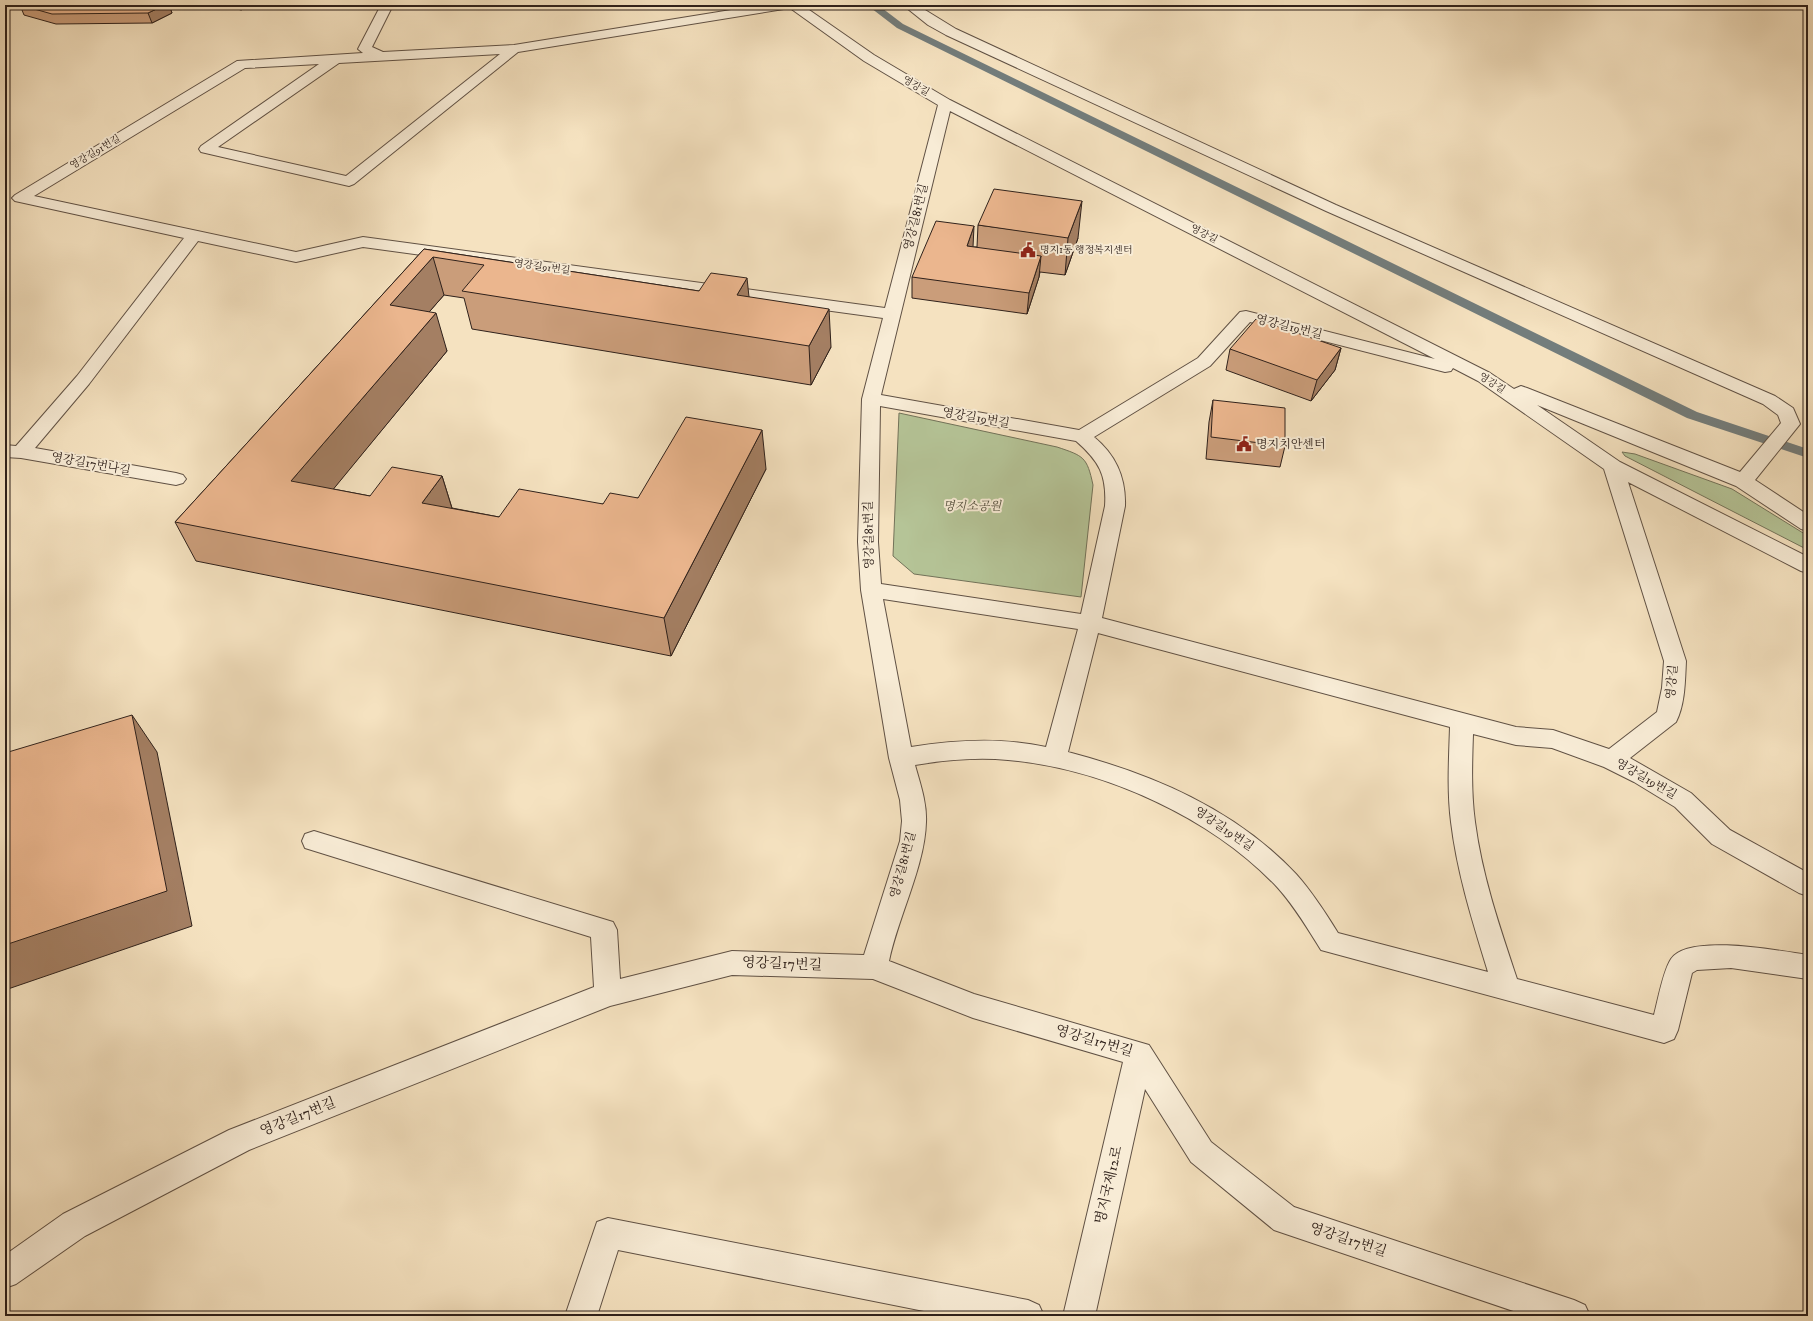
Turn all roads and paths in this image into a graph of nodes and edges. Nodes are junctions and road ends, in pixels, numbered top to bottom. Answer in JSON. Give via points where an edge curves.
{"nodes":[{"id":1,"x":387,"y":5,"type":"edge"},
{"id":2,"x":784,"y":5,"type":"edge"},
{"id":3,"x":794,"y":5,"type":"edge"},
{"id":4,"x":909,"y":5,"type":"edge"},
{"id":5,"x":514,"y":49,"type":"junction"},
{"id":6,"x":382,"y":57,"type":"junction"},
{"id":7,"x":335,"y":59,"type":"junction"},
{"id":8,"x":945,"y":103,"type":"junction"},
{"id":9,"x":194,"y":235,"type":"junction"},
{"id":10,"x":892,"y":314,"type":"junction"},
{"id":11,"x":1484,"y":377,"type":"junction"},
{"id":12,"x":871,"y":399,"type":"junction"},
{"id":13,"x":1082,"y":436,"type":"junction"},
{"id":14,"x":13,"y":451,"type":"edge"},
{"id":15,"x":1613,"y":466,"type":"junction"},
{"id":16,"x":176,"y":478,"type":"dead end"},
{"id":17,"x":1743,"y":481,"type":"junction"},
{"id":18,"x":1808,"y":524,"type":"edge"},
{"id":19,"x":1808,"y":566,"type":"edge"},
{"id":20,"x":871,"y":590,"type":"junction"},
{"id":21,"x":1090,"y":624,"type":"junction"},
{"id":22,"x":1462,"y":721,"type":"junction"},
{"id":23,"x":1055,"y":756,"type":"junction"},
{"id":24,"x":901,"y":758,"type":"junction"},
{"id":25,"x":1612,"y":760,"type":"junction"},
{"id":26,"x":314,"y":840,"type":"dead end"},
{"id":27,"x":1808,"y":885,"type":"edge"},
{"id":28,"x":874,"y":967,"type":"junction"},
{"id":29,"x":1808,"y":968,"type":"edge"},
{"id":30,"x":1507,"y":988,"type":"junction"},
{"id":31,"x":608,"y":994,"type":"junction"},
{"id":32,"x":1139,"y":1054,"type":"junction"},
{"id":33,"x":5,"y":1272,"type":"edge"},
{"id":34,"x":581,"y":1316,"type":"edge"},
{"id":35,"x":1028,"y":1316,"type":"edge"},
{"id":36,"x":1079,"y":1316,"type":"edge"},
{"id":37,"x":1574,"y":1316,"type":"edge"}],
"edges":[{"from":1,"to":6,"type":"street","via":[[365,50]]},
{"from":2,"to":5,"type":"street","name":"영강길91번길"},
{"from":3,"to":8,"type":"street","name":"영강길","via":[[869,58]]},
{"from":4,"to":17,"type":"street","via":[[951,32],[1324,204],[1769,400],[1786,412],[1791,424]]},
{"from":5,"to":6,"type":"street","name":"영강길91번길"},
{"from":5,"to":7,"type":"street","name":"영강길91번길","via":[[349,181],[206,149]]},
{"from":6,"to":7,"type":"street","name":"영강길91번길"},
{"from":7,"to":9,"type":"street","name":"영강길91번길","via":[[242,64],[20,198]]},
{"from":8,"to":10,"type":"street","name":"영강길81번길"},
{"from":8,"to":11,"type":"street","name":"영강길"},
{"from":9,"to":10,"type":"street","name":"영강길91번길","via":[[296,257],[363,242]]},
{"from":9,"to":14,"type":"street","via":[[83,380]]},
{"from":10,"to":12,"type":"street","name":"영강길81번길"},
{"from":11,"to":13,"type":"street","name":"영강길19번길","via":[[1246,316],[1204,362]]},
{"from":11,"to":15,"type":"street","name":"영강길"},
{"from":11,"to":17,"type":"street"},
{"from":12,"to":13,"type":"street","name":"영강길19번길"},
{"from":12,"to":20,"type":"street","name":"영강길81번길","via":[[868,542]]},
{"from":13,"to":21,"type":"street","via":[[1103,456],[1113,474],[1116,489],[1115,506]]},
{"from":14,"to":16,"type":"street","name":"영강길17번나길"},
{"from":15,"to":19,"type":"street","name":"영강길"},
{"from":15,"to":25,"type":"street","name":"영강길","via":[[1675,661],[1668,716]]},
{"from":17,"to":18,"type":"street"},
{"from":20,"to":21,"type":"street","name":"영강길19번길"},
{"from":20,"to":24,"type":"street","name":"영강길81번길"},
{"from":21,"to":22,"type":"street","name":"영강길19번길"},
{"from":21,"to":23,"type":"street"},
{"from":22,"to":25,"type":"street","name":"영강길19번길","via":[[1516,736],[1553,739]]},
{"from":22,"to":30,"type":"street","via":[[1461,798],[1465,836],[1481,908]]},
{"from":23,"to":24,"type":"street","name":"영강길19번길","via":[[982,749],[944,751]]},
{"from":23,"to":30,"type":"street","name":"영강길19번길","via":[[1135,781],[1175,799],[1244,841],[1284,877],[1318,919],[1330,942]]},
{"from":24,"to":28,"type":"street","name":"영강길81번길","via":[[912,800],[912,841]]},
{"from":25,"to":27,"type":"street","name":"영강길19번길","via":[[1683,800],[1720,837]]},
{"from":26,"to":31,"type":"street","via":[[604,930]]},
{"from":28,"to":31,"type":"street","name":"영강길17번길","via":[[732,963]]},
{"from":28,"to":32,"type":"street","name":"영강길17번길","via":[[973,1006]]},
{"from":29,"to":30,"type":"street","name":"영강길19번길","via":[[1731,956],[1693,959],[1681,966],[1664,1030]]},
{"from":31,"to":33,"type":"street","name":"영강길17번길","via":[[239,1140],[74,1225]]},
{"from":32,"to":36,"type":"street","name":"명지국제12로"},
{"from":32,"to":37,"type":"street","name":"영강길17번길","via":[[1201,1152],[1285,1219]]},
{"from":34,"to":35,"type":"street","via":[[608,1233]]}]}
